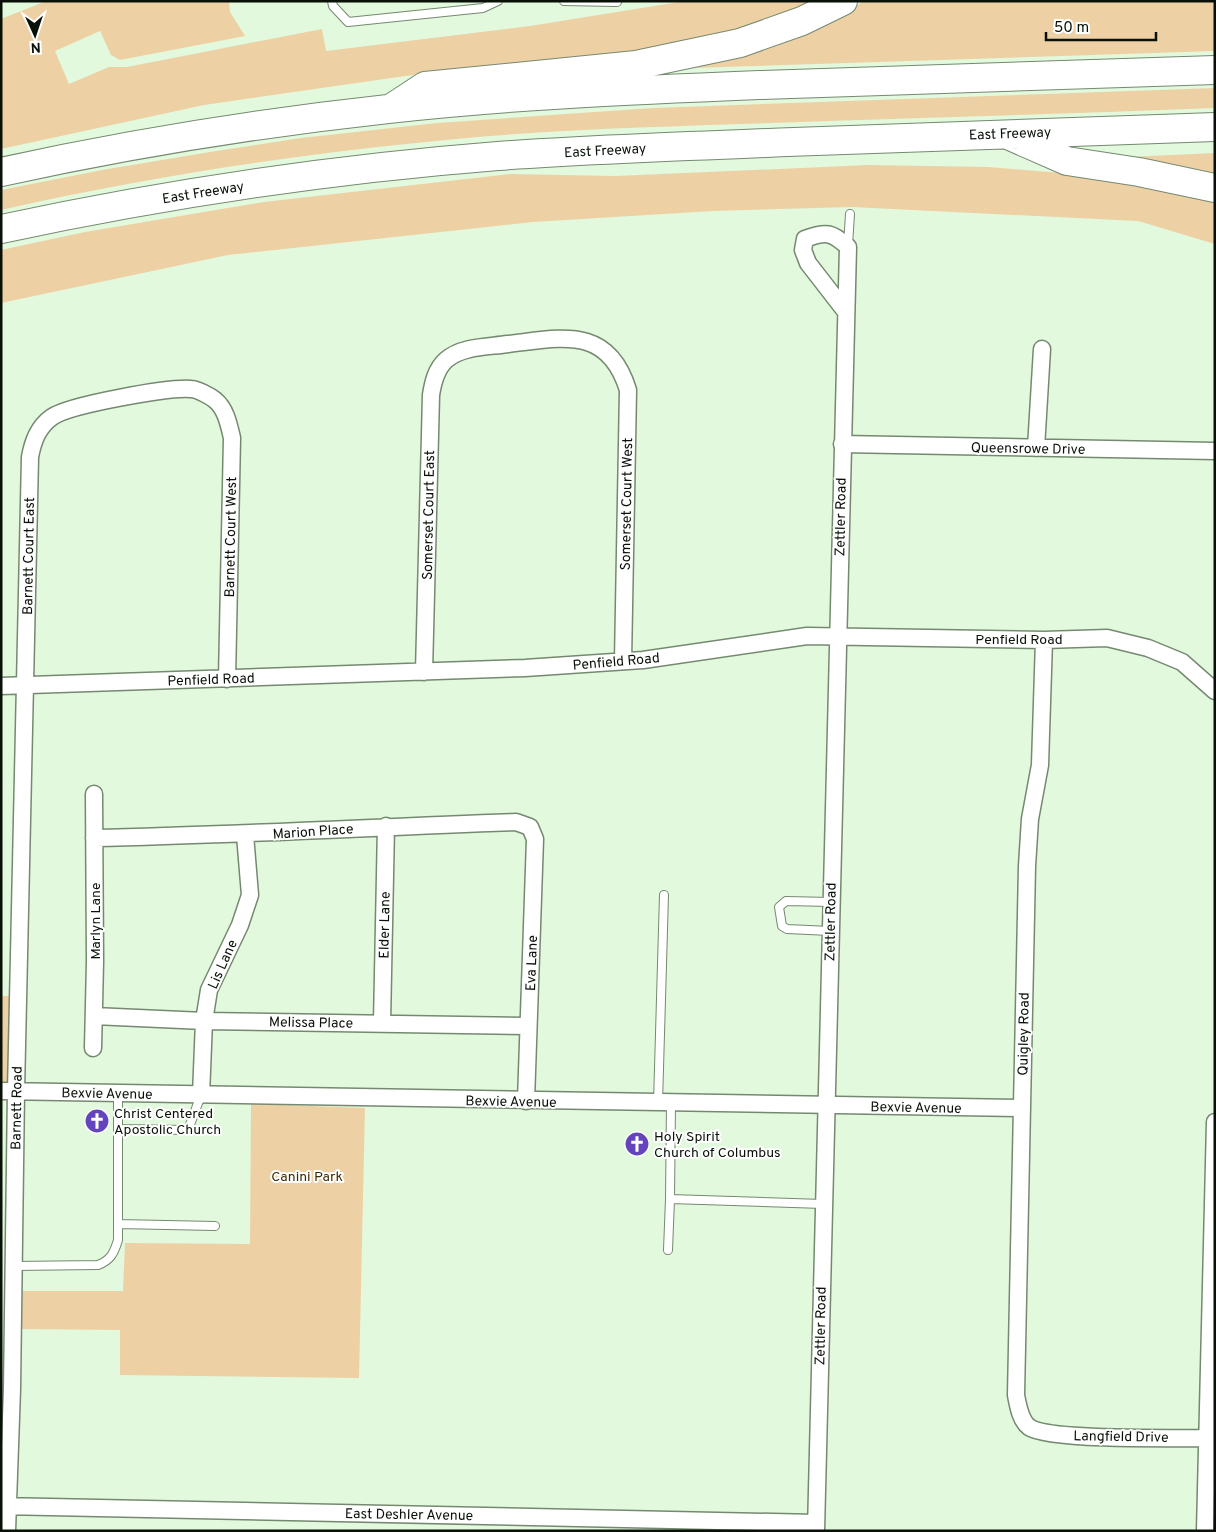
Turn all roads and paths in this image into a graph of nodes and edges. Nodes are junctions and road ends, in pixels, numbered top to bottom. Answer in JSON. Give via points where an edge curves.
{"nodes":[{"id":1,"x":332,"y":1,"type":"edge"},
{"id":2,"x":498,"y":1,"type":"edge"},
{"id":3,"x":564,"y":1,"type":"edge"},
{"id":4,"x":843,"y":1,"type":"edge"},
{"id":5,"x":617,"y":2,"type":"edge"},
{"id":6,"x":1215,"y":70,"type":"edge"},
{"id":7,"x":391,"y":108,"type":"junction"},
{"id":8,"x":1215,"y":127,"type":"edge"},
{"id":9,"x":1004,"y":133,"type":"junction"},
{"id":10,"x":1,"y":172,"type":"edge"},
{"id":11,"x":1215,"y":188,"type":"edge"},
{"id":12,"x":850,"y":214,"type":"dead end"},
{"id":13,"x":1,"y":230,"type":"edge"},
{"id":14,"x":848,"y":247,"type":"junction"},
{"id":15,"x":846,"y":312,"type":"junction"},
{"id":16,"x":1042,"y":348,"type":"dead end"},
{"id":17,"x":446,"y":361,"type":"joint"},
{"id":18,"x":40,"y":429,"type":"joint"},
{"id":19,"x":842,"y":444,"type":"junction"},
{"id":20,"x":1036,"y":448,"type":"junction"},
{"id":21,"x":1215,"y":451,"type":"edge"},
{"id":22,"x":837,"y":637,"type":"junction"},
{"id":23,"x":1044,"y":640,"type":"junction"},
{"id":24,"x":622,"y":662,"type":"junction"},
{"id":25,"x":424,"y":672,"type":"junction"},
{"id":26,"x":227,"y":679,"type":"junction"},
{"id":27,"x":1,"y":686,"type":"edge"},
{"id":28,"x":26,"y":686,"type":"junction"},
{"id":29,"x":1215,"y":691,"type":"edge"},
{"id":30,"x":94,"y":794,"type":"dead end"},
{"id":31,"x":386,"y":826,"type":"junction"},
{"id":32,"x":530,"y":827,"type":"joint"},
{"id":33,"x":245,"y":835,"type":"junction"},
{"id":34,"x":94,"y":838,"type":"junction"},
{"id":35,"x":664,"y":895,"type":"dead end"},
{"id":36,"x":831,"y":902,"type":"junction"},
{"id":37,"x":830,"y":931,"type":"junction"},
{"id":38,"x":94,"y":1016,"type":"junction"},
{"id":39,"x":204,"y":1021,"type":"junction"},
{"id":40,"x":382,"y":1024,"type":"junction"},
{"id":41,"x":528,"y":1026,"type":"junction"},
{"id":42,"x":93,"y":1048,"type":"dead end"},
{"id":43,"x":9,"y":1091,"type":"edge"},
{"id":44,"x":118,"y":1093,"type":"junction"},
{"id":45,"x":201,"y":1095,"type":"junction"},
{"id":46,"x":526,"y":1101,"type":"junction"},
{"id":47,"x":664,"y":1103,"type":"junction"},
{"id":48,"x":826,"y":1105,"type":"junction"},
{"id":49,"x":1022,"y":1108,"type":"junction"},
{"id":50,"x":1215,"y":1122,"type":"edge"},
{"id":51,"x":118,"y":1129,"type":"junction"},
{"id":52,"x":670,"y":1200,"type":"junction"},
{"id":53,"x":823,"y":1204,"type":"junction"},
{"id":54,"x":118,"y":1224,"type":"junction"},
{"id":55,"x":215,"y":1226,"type":"dead end"},
{"id":56,"x":668,"y":1250,"type":"dead end"},
{"id":57,"x":14,"y":1266,"type":"junction"},
{"id":58,"x":1028,"y":1427,"type":"joint"},
{"id":59,"x":1211,"y":1438,"type":"edge"},
{"id":60,"x":4,"y":1506,"type":"edge"},
{"id":61,"x":480,"y":1523,"type":"edge"},
{"id":62,"x":816,"y":1527,"type":"edge"},
{"id":63,"x":7,"y":1531,"type":"edge"},
{"id":64,"x":1205,"y":1531,"type":"edge"}],
"edges":[{"from":1,"to":2,"type":"lane","via":[[332,6],[348,22],[483,8]]},
{"from":3,"to":5,"type":"lane"},
{"from":4,"to":7,"type":"highway","via":[[802,21],[732,45],[636,64],[425,86]]},
{"from":6,"to":7,"type":"highway","via":[[611,91]]},
{"from":7,"to":10,"type":"highway","via":[[236,129]]},
{"from":8,"to":9,"type":"highway","name":"East Freeway"},
{"from":9,"to":11,"type":"highway","via":[[1067,161]]},
{"from":9,"to":13,"type":"highway","name":"East Freeway","via":[[578,151],[443,161],[234,187]]},
{"from":12,"to":14,"type":"lane"},
{"from":14,"to":15,"type":"street","name":"Zettler Road"},
{"from":14,"to":15,"type":"street","via":[[835,234],[819,233],[805,239],[803,250],[808,263]]},
{"from":15,"to":19,"type":"street","name":"Zettler Road"},
{"from":16,"to":20,"type":"street"},
{"from":17,"to":24,"type":"street","name":"Somerset Court West","via":[[472,348],[559,338],[584,340],[607,352],[617,363],[628,404]]},
{"from":17,"to":25,"type":"street","name":"Somerset Court East","via":[[433,381],[431,395]]},
{"from":18,"to":26,"type":"street","name":"Barnett Court West","via":[[52,417],[68,410],[168,389],[193,389],[215,400],[227,417],[232,438]]},
{"from":18,"to":28,"type":"street","name":"Barnett Court East","via":[[30,457]]},
{"from":19,"to":20,"type":"street","name":"Queensrowe Drive"},
{"from":19,"to":22,"type":"street","name":"Zettler Road"},
{"from":20,"to":21,"type":"street","name":"Queensrowe Drive"},
{"from":22,"to":23,"type":"street","name":"Penfield Road"},
{"from":22,"to":24,"type":"street","name":"Penfield Road","via":[[807,636]]},
{"from":22,"to":36,"type":"street","name":"Zettler Road"},
{"from":23,"to":29,"type":"street","name":"Penfield Road","via":[[1107,638],[1148,648],[1182,662]]},
{"from":23,"to":49,"type":"street","name":"Quigley Road","via":[[1040,766],[1030,819],[1027,866]]},
{"from":24,"to":25,"type":"street","name":"Penfield Road"},
{"from":25,"to":26,"type":"street","name":"Penfield Road"},
{"from":26,"to":28,"type":"street","name":"Penfield Road"},
{"from":27,"to":28,"type":"street","name":"Penfield Road"},
{"from":28,"to":43,"type":"street","name":"Barnett Road"},
{"from":30,"to":34,"type":"street","name":"Marlyn Lane"},
{"from":31,"to":32,"type":"street","name":"Marion Place","via":[[516,822]]},
{"from":31,"to":33,"type":"street","name":"Marion Place"},
{"from":31,"to":40,"type":"street","name":"Elder Lane"},
{"from":32,"to":41,"type":"street","name":"Eva Lane","via":[[535,839]]},
{"from":33,"to":34,"type":"street","name":"Marion Place"},
{"from":33,"to":39,"type":"street","name":"Lis Lane","via":[[250,895],[240,925],[209,990]]},
{"from":34,"to":38,"type":"street","name":"Marlyn Lane"},
{"from":35,"to":47,"type":"lane"},
{"from":36,"to":37,"type":"street","name":"Zettler Road"},
{"from":36,"to":37,"type":"lane","via":[[786,901],[779,907],[782,926],[787,929]]},
{"from":37,"to":48,"type":"street","name":"Zettler Road"},
{"from":38,"to":39,"type":"street","name":"Melissa Place"},
{"from":38,"to":42,"type":"street","name":"Marlyn Lane"},
{"from":39,"to":40,"type":"street","name":"Melissa Place"},
{"from":39,"to":45,"type":"street","name":"Lis Lane"},
{"from":40,"to":41,"type":"street","name":"Melissa Place"},
{"from":41,"to":46,"type":"street","name":"Eva Lane"},
{"from":43,"to":44,"type":"street","name":"Bexvie Avenue"},
{"from":43,"to":57,"type":"street","name":"Barnett Road"},
{"from":44,"to":45,"type":"street","name":"Bexvie Avenue"},
{"from":44,"to":51,"type":"lane"},
{"from":45,"to":46,"type":"street","name":"Bexvie Avenue"},
{"from":45,"to":51,"type":"lane","via":[[188,1130]]},
{"from":46,"to":47,"type":"street","name":"Bexvie Avenue"},
{"from":47,"to":48,"type":"street","name":"Bexvie Avenue"},
{"from":47,"to":52,"type":"lane"},
{"from":48,"to":49,"type":"street","name":"Bexvie Avenue"},
{"from":48,"to":53,"type":"street","name":"Zettler Road"},
{"from":49,"to":58,"type":"street","name":"Quigley Road","via":[[1016,1395],[1021,1416]]},
{"from":50,"to":59,"type":"street"},
{"from":51,"to":54,"type":"lane"},
{"from":52,"to":53,"type":"lane"},
{"from":52,"to":56,"type":"lane"},
{"from":53,"to":62,"type":"street","name":"Zettler Road"},
{"from":54,"to":55,"type":"lane"},
{"from":54,"to":57,"type":"lane","via":[[114,1255],[106,1262],[98,1265]]},
{"from":57,"to":60,"type":"street","name":"Barnett Road"},
{"from":58,"to":59,"type":"street","name":"Langfield Drive","via":[[1054,1435]]},
{"from":59,"to":64,"type":"street"},
{"from":60,"to":61,"type":"street","name":"East Deshler Avenue"},
{"from":60,"to":63,"type":"street","name":"Barnett Road"},
{"from":61,"to":62,"type":"street","name":"East Deshler Avenue"}]}
